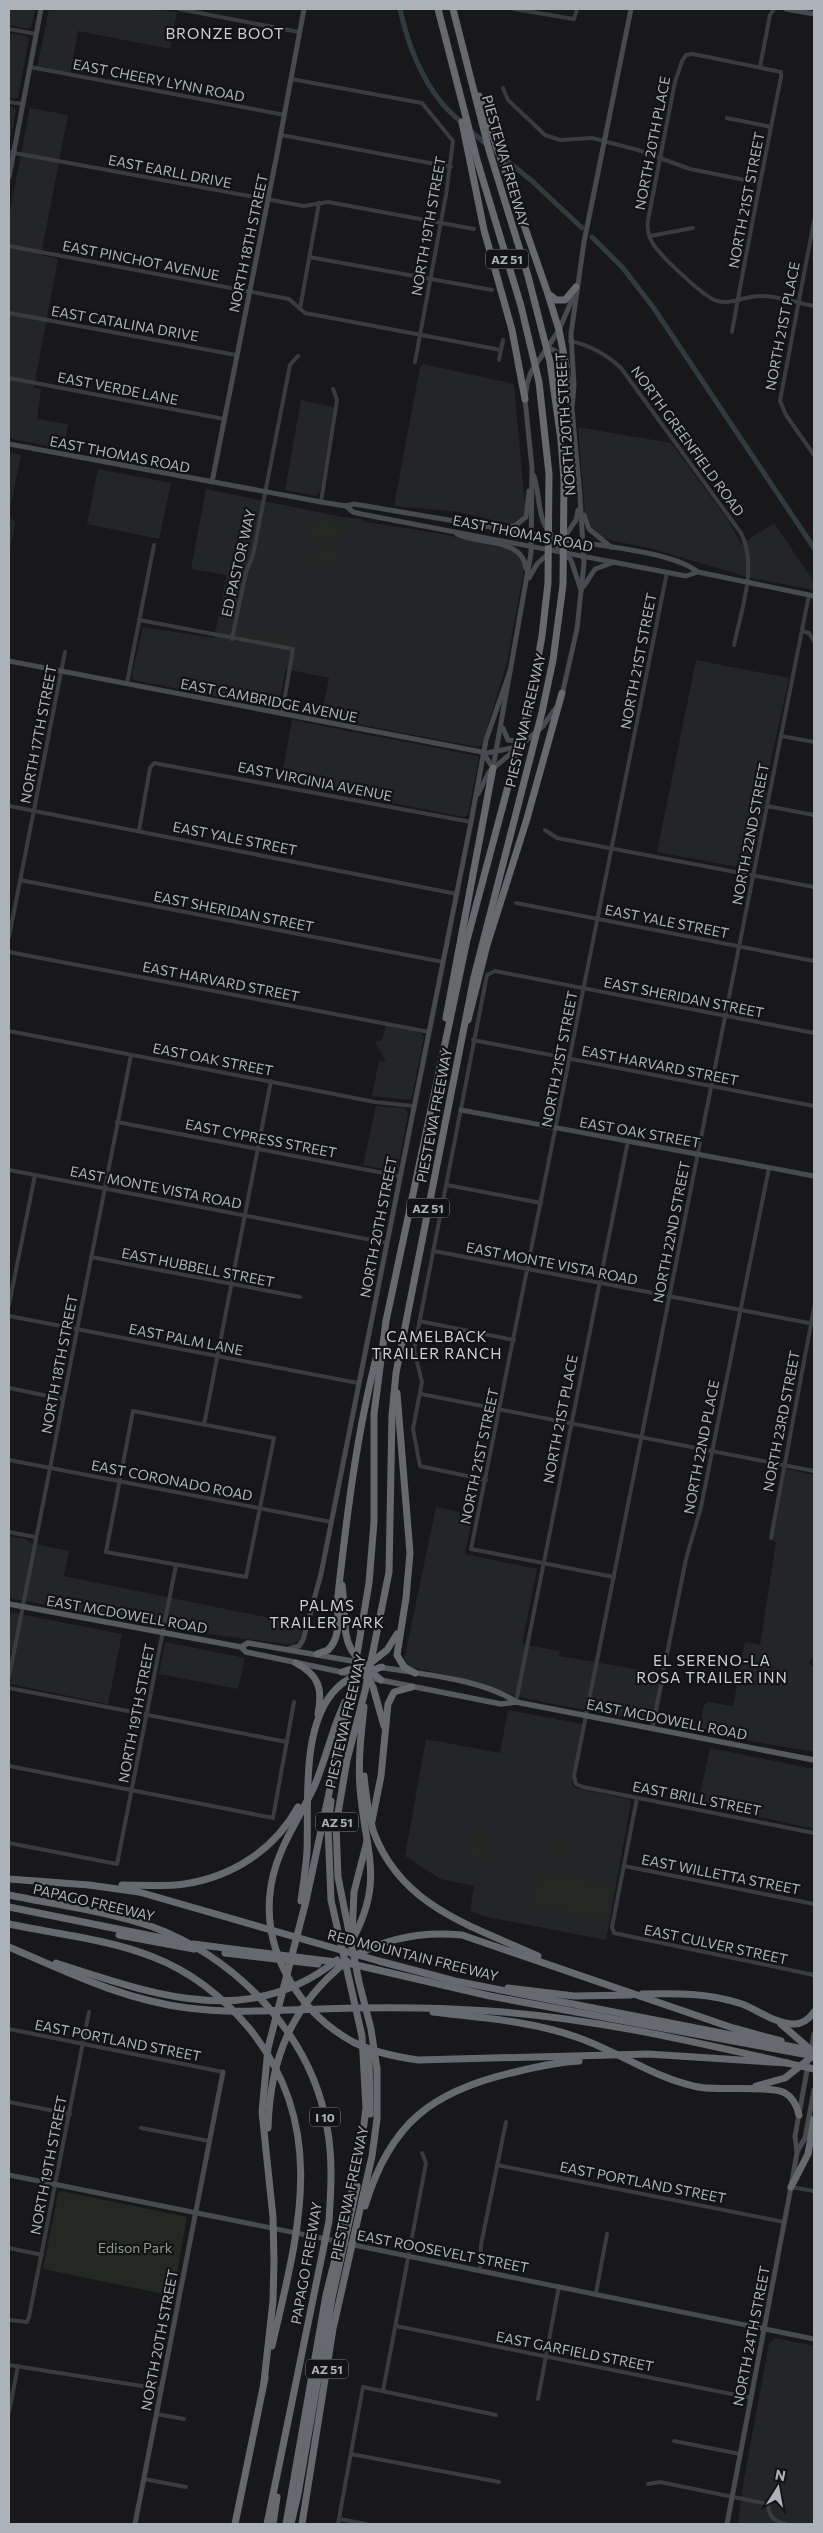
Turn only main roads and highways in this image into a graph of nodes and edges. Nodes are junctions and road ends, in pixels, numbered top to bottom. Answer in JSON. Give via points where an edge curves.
{"nodes":[{"id":1,"x":438,"y":9,"type":"edge"},
{"id":2,"x":453,"y":9,"type":"edge"},
{"id":3,"x":468,"y":70,"type":"junction"},
{"id":4,"x":459,"y":97,"type":"junction"},
{"id":5,"x":576,"y":287,"type":"road end"},
{"id":6,"x":548,"y":291,"type":"junction"},
{"id":7,"x":566,"y":366,"type":"road end"},
{"id":8,"x":525,"y":399,"type":"road end"},
{"id":9,"x":562,"y":694,"type":"road end"},
{"id":10,"x":493,"y":768,"type":"road end"},
{"id":11,"x":444,"y":1039,"type":"junction"},
{"id":12,"x":461,"y":1042,"type":"junction"},
{"id":13,"x":386,"y":1321,"type":"junction"},
{"id":14,"x":396,"y":1373,"type":"junction"},
{"id":15,"x":342,"y":1580,"type":"junction"},
{"id":16,"x":9,"y":1604,"type":"edge"},
{"id":17,"x":400,"y":1625,"type":"junction"},
{"id":18,"x":241,"y":1647,"type":"junction"},
{"id":19,"x":317,"y":1654,"type":"junction"},
{"id":20,"x":349,"y":1661,"type":"joint"},
{"id":21,"x":296,"y":1663,"type":"junction"},
{"id":22,"x":382,"y":1667,"type":"joint"},
{"id":23,"x":363,"y":1670,"type":"junction"},
{"id":24,"x":342,"y":1672,"type":"joint"},
{"id":25,"x":415,"y":1673,"type":"junction"},
{"id":26,"x":381,"y":1680,"type":"joint"},
{"id":27,"x":412,"y":1686,"type":"junction"},
{"id":28,"x":351,"y":1690,"type":"junction"},
{"id":29,"x":365,"y":1691,"type":"junction"},
{"id":30,"x":516,"y":1702,"type":"junction"},
{"id":31,"x":384,"y":1726,"type":"junction"},
{"id":32,"x":316,"y":1729,"type":"junction"},
{"id":33,"x":361,"y":1735,"type":"junction"},
{"id":34,"x":337,"y":1751,"type":"junction"},
{"id":35,"x":814,"y":1760,"type":"edge"},
{"id":36,"x":323,"y":1761,"type":"junction"},
{"id":37,"x":9,"y":1879,"type":"edge"},
{"id":38,"x":89,"y":1885,"type":"junction"},
{"id":39,"x":9,"y":1895,"type":"edge"},
{"id":40,"x":9,"y":1907,"type":"edge"},
{"id":41,"x":9,"y":1911,"type":"edge"},
{"id":42,"x":9,"y":1924,"type":"edge"},
{"id":43,"x":299,"y":1929,"type":"junction"},
{"id":44,"x":9,"y":1947,"type":"edge"},
{"id":45,"x":22,"y":1953,"type":"junction"},
{"id":46,"x":353,"y":1954,"type":"junction"},
{"id":47,"x":402,"y":1974,"type":"junction"},
{"id":48,"x":591,"y":1979,"type":"junction"},
{"id":49,"x":359,"y":1982,"type":"junction"},
{"id":50,"x":486,"y":1987,"type":"junction"},
{"id":51,"x":408,"y":2010,"type":"junction"},
{"id":52,"x":814,"y":2012,"type":"edge"},
{"id":53,"x":777,"y":2020,"type":"junction"},
{"id":54,"x":656,"y":2034,"type":"junction"},
{"id":55,"x":789,"y":2047,"type":"junction"},
{"id":56,"x":813,"y":2053,"type":"edge"},
{"id":57,"x":573,"y":2059,"type":"junction"},
{"id":58,"x":787,"y":2062,"type":"junction"},
{"id":59,"x":736,"y":2090,"type":"junction"},
{"id":60,"x":265,"y":2112,"type":"junction"},
{"id":61,"x":799,"y":2115,"type":"road end"},
{"id":62,"x":814,"y":2119,"type":"edge"},
{"id":63,"x":791,"y":2187,"type":"road end"},
{"id":64,"x":353,"y":2236,"type":"junction"},
{"id":65,"x":264,"y":2382,"type":"junction"},
{"id":66,"x":277,"y":2479,"type":"junction"},
{"id":67,"x":307,"y":2502,"type":"junction"},
{"id":68,"x":235,"y":2524,"type":"edge"},
{"id":69,"x":267,"y":2524,"type":"edge"},
{"id":70,"x":273,"y":2524,"type":"edge"},
{"id":71,"x":287,"y":2524,"type":"edge"},
{"id":72,"x":302,"y":2524,"type":"edge"},
{"id":73,"x":306,"y":2524,"type":"edge"}],
"edges":[{"from":1,"to":4,"type":"highway"},
{"from":2,"to":3,"type":"highway","name":"PIESTEWA FREEWAY","number":"AZ 51"},
{"from":3,"to":6,"type":"highway"},
{"from":3,"to":12,"type":"highway","name":"PIESTEWA FREEWAY","number":"AZ 51","via":[[550,362],[561,440],[565,520],[563,586],[553,660],[489,911]]},
{"from":4,"to":8,"type":"highway","via":[[490,252],[512,330]]},
{"from":4,"to":11,"type":"highway","name":"PIESTEWA FREEWAY","number":"AZ 51","via":[[521,306],[539,382],[550,519],[548,583],[524,731],[467,940]]},
{"from":5,"to":6,"type":"highway","via":[[569,298],[561,301],[551,297]]},
{"from":6,"to":7,"type":"highway"},
{"from":9,"to":12,"type":"highway"},
{"from":10,"to":11,"type":"highway","via":[[447,1005]]},
{"from":11,"to":13,"type":"highway","name":"PIESTEWA FREEWAY","number":"AZ 51"},
{"from":12,"to":14,"type":"highway","name":"PIESTEWA FREEWAY","number":"AZ 51"},
{"from":13,"to":15,"type":"highway","via":[[363,1422]]},
{"from":13,"to":28,"type":"highway","name":"PIESTEWA FREEWAY","number":"AZ 51","via":[[374,1414],[373,1551]]},
{"from":14,"to":17,"type":"highway","via":[[410,1553]]},
{"from":14,"to":29,"type":"highway","name":"PIESTEWA FREEWAY","number":"AZ 51","via":[[392,1415],[389,1572]]},
{"from":15,"to":19,"type":"highway","via":[[335,1641],[328,1650]]},
{"from":15,"to":23,"type":"highway","via":[[345,1636]]},
{"from":16,"to":18,"type":"main road","name":"EAST MCDOWELL ROAD"},
{"from":17,"to":23,"type":"highway","via":[[387,1650]]},
{"from":17,"to":25,"type":"highway","via":[[398,1659]]},
{"from":18,"to":19,"type":"main road","name":"EAST MCDOWELL ROAD","via":[[248,1642]]},
{"from":18,"to":21,"type":"main road","name":"EAST MCDOWELL ROAD","via":[[246,1652]]},
{"from":19,"to":20,"type":"main road","name":"EAST MCDOWELL ROAD"},
{"from":20,"to":23,"type":"highway"},
{"from":21,"to":24,"type":"main road","name":"EAST MCDOWELL ROAD"},
{"from":21,"to":32,"type":"highway","via":[[310,1672],[319,1685]]},
{"from":22,"to":23,"type":"highway"},
{"from":22,"to":25,"type":"main road","name":"EAST MCDOWELL ROAD"},
{"from":23,"to":24,"type":"highway"},
{"from":23,"to":26,"type":"highway"},
{"from":23,"to":31,"type":"highway","via":[[373,1687]]},
{"from":23,"to":32,"type":"highway","via":[[332,1693]]},
{"from":25,"to":30,"type":"main road","name":"EAST MCDOWELL ROAD","via":[[499,1692]]},
{"from":26,"to":27,"type":"main road","name":"EAST MCDOWELL ROAD"},
{"from":27,"to":30,"type":"main road","name":"EAST MCDOWELL ROAD","via":[[501,1704]]},
{"from":27,"to":31,"type":"highway","via":[[398,1689],[390,1696]]},
{"from":28,"to":34,"type":"highway","name":"PIESTEWA FREEWAY","number":"AZ 51"},
{"from":28,"to":36,"type":"highway"},
{"from":29,"to":33,"type":"highway"},
{"from":29,"to":46,"type":"highway","name":"PIESTEWA FREEWAY","number":"AZ 51","via":[[347,1760],[336,1825],[338,1877]]},
{"from":30,"to":35,"type":"main road","name":"EAST MCDOWELL ROAD"},
{"from":31,"to":46,"type":"highway","via":[[377,1803],[354,1892]]},
{"from":32,"to":43,"type":"highway","via":[[309,1767],[307,1853]]},
{"from":33,"to":45,"type":"highway","via":[[359,1770],[372,1876],[358,1929],[341,1957],[322,1972],[291,1990],[264,1997],[209,2000],[135,1989]]},
{"from":33,"to":48,"type":"highway","via":[[365,1790],[374,1833],[404,1882],[440,1912]]},
{"from":34,"to":43,"type":"highway","name":"PIESTEWA FREEWAY","number":"AZ 51"},
{"from":34,"to":71,"type":"highway","via":[[328,1826],[331,1900],[362,2036],[366,2108],[359,2162],[326,2295]]},
{"from":36,"to":38,"type":"highway","via":[[283,1830],[253,1858],[219,1875],[176,1885]]},
{"from":36,"to":57,"type":"highway","via":[[281,1852],[270,1894],[273,1936],[283,1969],[308,2007],[336,2031],[381,2053],[418,2060]]},
{"from":37,"to":38,"type":"highway","name":"RED MOUNTAIN FREEWAY"},
{"from":38,"to":47,"type":"highway","name":"RED MOUNTAIN FREEWAY","via":[[168,1898]]},
{"from":39,"to":66,"type":"highway","name":"PAPAGO FREEWAY","number":"I 10","via":[[117,1917],[179,1938],[213,1958],[248,1986],[299,2048],[327,2126],[330,2213]]},
{"from":40,"to":47,"type":"highway","via":[[206,1946],[332,1960]]},
{"from":41,"to":47,"type":"highway","via":[[187,1948]]},
{"from":42,"to":65,"type":"highway","name":"PAPAGO FREEWAY","number":"I 10","via":[[118,1946],[152,1956],[177,1968],[217,1994],[256,2037],[272,2062],[284,2086],[299,2136],[302,2186],[286,2287]]},
{"from":43,"to":60,"type":"highway","name":"PIESTEWA FREEWAY","number":"AZ 51","via":[[268,2048]]},
{"from":44,"to":45,"type":"highway"},
{"from":45,"to":51,"type":"highway","via":[[99,1986],[186,2008],[243,2012],[350,2008]]},
{"from":46,"to":49,"type":"highway","name":"PIESTEWA FREEWAY","number":"AZ 51"},
{"from":47,"to":50,"type":"highway","name":"RED MOUNTAIN FREEWAY"},
{"from":47,"to":54,"type":"highway"},
{"from":47,"to":55,"type":"highway","via":[[499,1997]]},
{"from":48,"to":55,"type":"highway"},
{"from":48,"to":60,"type":"highway","via":[[462,1935],[426,1933],[393,1939],[364,1950],[338,1968],[304,2005],[280,2053]]},
{"from":49,"to":64,"type":"highway","name":"PIESTEWA FREEWAY","number":"AZ 51","via":[[371,2029],[378,2104],[372,2156]]},
{"from":49,"to":71,"type":"highway","via":[[371,2062],[368,2134],[332,2298],[300,2487]]},
{"from":50,"to":53,"type":"highway","via":[[574,1996],[690,1993],[736,2002]]},
{"from":50,"to":55,"type":"highway","name":"RED MOUNTAIN FREEWAY"},
{"from":51,"to":54,"type":"highway","via":[[452,2008],[514,2012]]},
{"from":51,"to":59,"type":"highway","via":[[486,2018],[548,2029],[592,2043],[687,2084]]},
{"from":52,"to":53,"type":"highway","via":[[801,2023]]},
{"from":53,"to":56,"type":"highway"},
{"from":54,"to":58,"type":"highway"},
{"from":55,"to":56,"type":"highway"},
{"from":56,"to":58,"type":"highway"},
{"from":56,"to":59,"type":"highway","via":[[797,2070],[778,2081]]},
{"from":57,"to":58,"type":"highway","via":[[681,2054]]},
{"from":57,"to":64,"type":"highway","via":[[464,2086],[423,2110],[402,2131],[383,2158]]},
{"from":59,"to":61,"type":"highway","via":[[781,2091],[792,2099]]},
{"from":60,"to":65,"type":"highway","via":[[274,2261]]},
{"from":62,"to":63,"type":"highway","via":[[808,2154]]},
{"from":64,"to":67,"type":"highway","name":"PIESTEWA FREEWAY","number":"AZ 51","via":[[333,2329]]},
{"from":65,"to":68,"type":"highway","name":"PAPAGO FREEWAY","number":"I 10"},
{"from":66,"to":69,"type":"highway","name":"PAPAGO FREEWAY","number":"I 10"},
{"from":66,"to":70,"type":"highway"},
{"from":67,"to":72,"type":"highway"},
{"from":67,"to":73,"type":"highway"}]}
